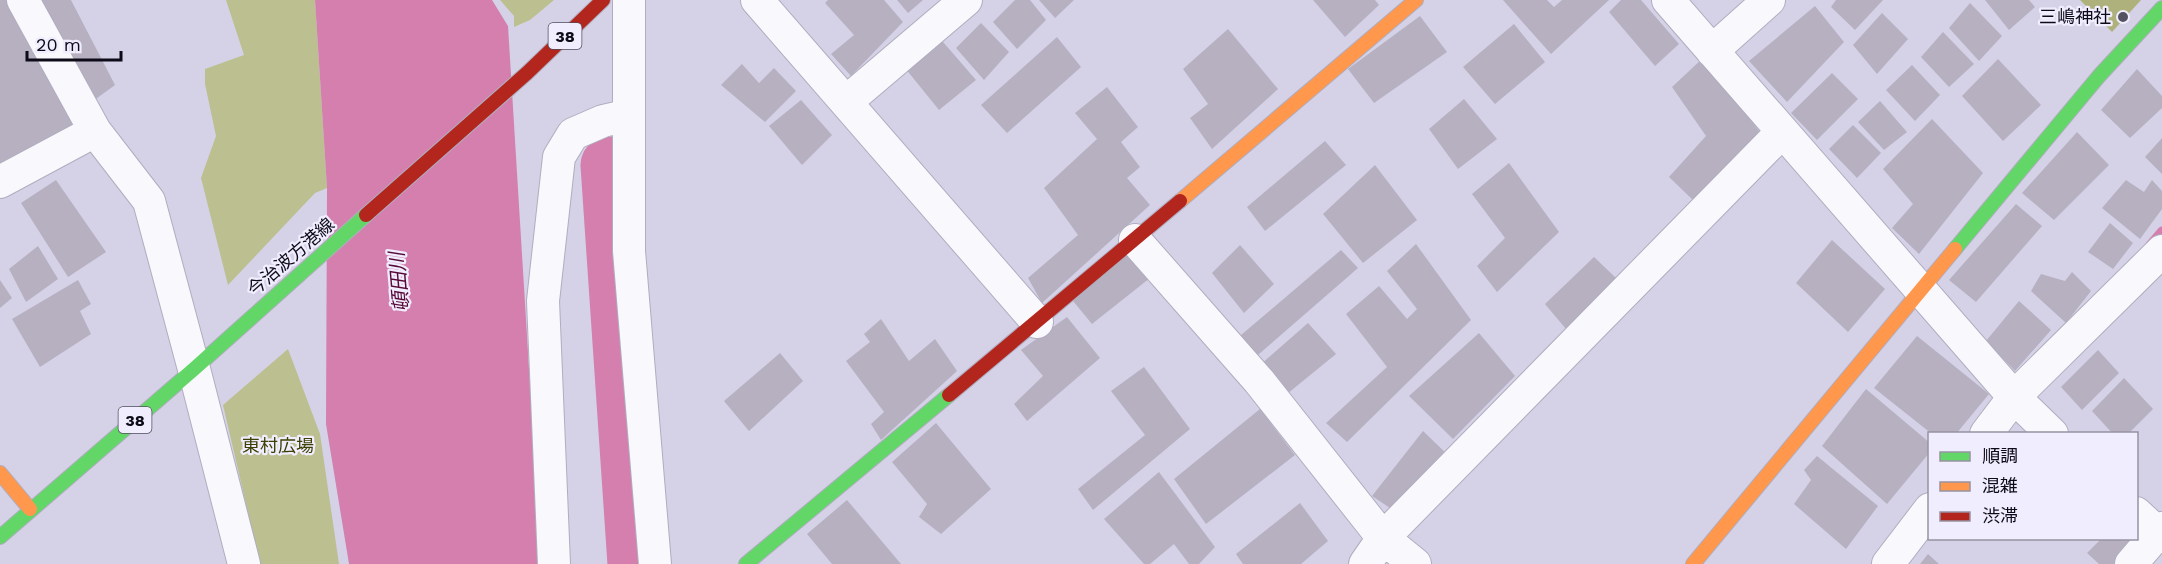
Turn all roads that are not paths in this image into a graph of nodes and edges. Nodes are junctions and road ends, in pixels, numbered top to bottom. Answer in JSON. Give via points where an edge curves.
{"nodes":[{"id":1,"x":23,"y":0,"type":"edge"},
{"id":2,"x":603,"y":0,"type":"edge"},
{"id":3,"x":629,"y":0,"type":"edge"},
{"id":4,"x":758,"y":0,"type":"edge"},
{"id":5,"x":966,"y":0,"type":"edge"},
{"id":6,"x":1416,"y":0,"type":"edge"},
{"id":7,"x":1668,"y":0,"type":"edge"},
{"id":8,"x":1769,"y":0,"type":"edge"},
{"id":9,"x":2162,"y":8,"type":"edge"},
{"id":10,"x":1713,"y":51,"type":"junction"},
{"id":11,"x":846,"y":102,"type":"junction"},
{"id":12,"x":629,"y":114,"type":"junction"},
{"id":13,"x":95,"y":131,"type":"junction"},
{"id":14,"x":1782,"y":132,"type":"junction"},
{"id":15,"x":0,"y":182,"type":"edge"},
{"id":16,"x":1135,"y":240,"type":"junction"},
{"id":17,"x":2162,"y":251,"type":"edge"},
{"id":18,"x":1921,"y":291,"type":"junction"},
{"id":19,"x":1037,"y":322,"type":"junction"},
{"id":20,"x":194,"y":369,"type":"junction"},
{"id":21,"x":2014,"y":397,"type":"junction"},
{"id":22,"x":1988,"y":432,"type":"edge"},
{"id":23,"x":2050,"y":432,"type":"edge"},
{"id":24,"x":0,"y":473,"type":"edge"},
{"id":25,"x":30,"y":509,"type":"junction"},
{"id":26,"x":1928,"y":510,"type":"edge"},
{"id":27,"x":2154,"y":528,"type":"edge"},
{"id":28,"x":0,"y":537,"type":"edge"},
{"id":29,"x":1383,"y":538,"type":"junction"},
{"id":30,"x":243,"y":564,"type":"edge"},
{"id":31,"x":555,"y":564,"type":"edge"},
{"id":32,"x":655,"y":564,"type":"edge"},
{"id":33,"x":746,"y":564,"type":"edge"},
{"id":34,"x":1365,"y":564,"type":"edge"},
{"id":35,"x":1415,"y":564,"type":"edge"},
{"id":36,"x":1693,"y":564,"type":"edge"},
{"id":37,"x":1888,"y":564,"type":"edge"},
{"id":38,"x":2131,"y":564,"type":"edge"}],
"edges":[{"from":1,"to":13,"type":"street"},
{"from":2,"to":20,"type":"street","name":"今治波方港線","number":"38","via":[[527,73]]},
{"from":3,"to":12,"type":"street"},
{"from":4,"to":11,"type":"street"},
{"from":5,"to":11,"type":"street"},
{"from":6,"to":16,"type":"street"},
{"from":7,"to":10,"type":"street"},
{"from":8,"to":10,"type":"street"},
{"from":9,"to":18,"type":"street","via":[[2099,76]]},
{"from":10,"to":14,"type":"street"},
{"from":11,"to":19,"type":"street"},
{"from":12,"to":31,"type":"street","via":[[573,134],[559,157],[543,301]]},
{"from":12,"to":32,"type":"street","via":[[629,251]]},
{"from":13,"to":15,"type":"street"},
{"from":13,"to":20,"type":"street","via":[[148,201]]},
{"from":14,"to":18,"type":"street"},
{"from":14,"to":29,"type":"street"},
{"from":16,"to":19,"type":"street"},
{"from":16,"to":29,"type":"street","via":[[1259,381]]},
{"from":17,"to":21,"type":"street"},
{"from":18,"to":21,"type":"street"},
{"from":18,"to":36,"type":"street"},
{"from":19,"to":33,"type":"street"},
{"from":20,"to":25,"type":"street","name":"今治波方港線","number":"38"},
{"from":20,"to":30,"type":"street"},
{"from":21,"to":22,"type":"street"},
{"from":21,"to":23,"type":"street"},
{"from":24,"to":25,"type":"street"},
{"from":25,"to":28,"type":"street","name":"今治波方港線","number":"38"},
{"from":26,"to":37,"type":"street"},
{"from":27,"to":38,"type":"street"},
{"from":29,"to":34,"type":"street"},
{"from":29,"to":35,"type":"street"}]}
